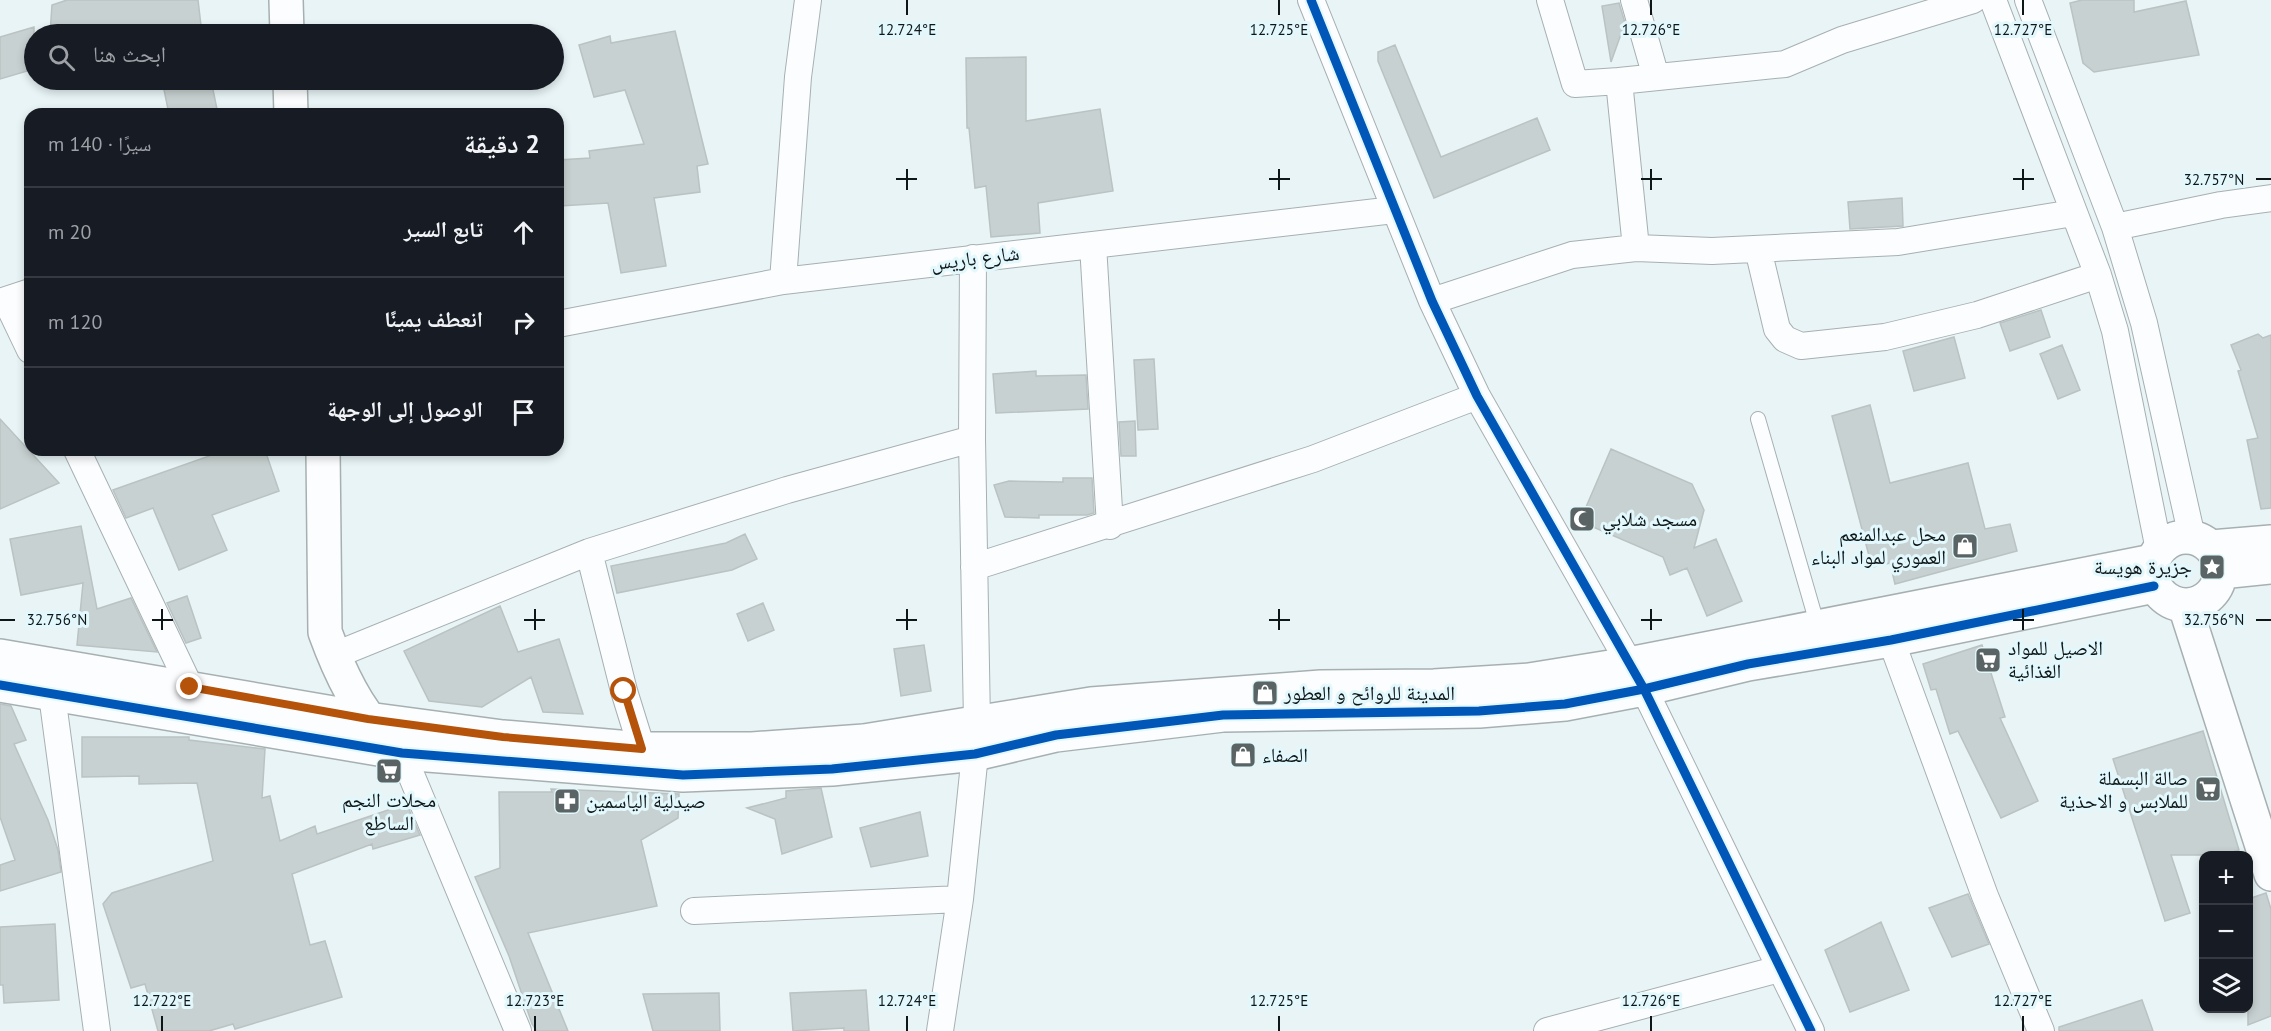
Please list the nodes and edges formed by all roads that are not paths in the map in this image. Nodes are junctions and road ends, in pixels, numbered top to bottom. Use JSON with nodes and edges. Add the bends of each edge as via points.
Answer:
{"nodes":[{"id":1,"x":286,"y":0,"type":"edge"},
{"id":2,"x":808,"y":0,"type":"edge"},
{"id":3,"x":1311,"y":0,"type":"edge"},
{"id":4,"x":1550,"y":0,"type":"edge"},
{"id":5,"x":1634,"y":0,"type":"edge"},
{"id":6,"x":1973,"y":0,"type":"edge"},
{"id":7,"x":1993,"y":0,"type":"edge"},
{"id":8,"x":2028,"y":0,"type":"edge"},
{"id":9,"x":287,"y":24,"type":"edge"},
{"id":10,"x":1656,"y":77,"type":"junction"},
{"id":11,"x":1619,"y":81,"type":"junction"},
{"id":12,"x":290,"y":90,"type":"edge"},
{"id":13,"x":291,"y":108,"type":"edge"},
{"id":14,"x":2271,"y":198,"type":"edge"},
{"id":15,"x":1394,"y":210,"type":"junction"},
{"id":16,"x":2073,"y":213,"type":"junction"},
{"id":17,"x":2115,"y":227,"type":"junction"},
{"id":18,"x":1093,"y":245,"type":"junction"},
{"id":19,"x":1636,"y":248,"type":"junction"},
{"id":20,"x":1758,"y":249,"type":"junction"},
{"id":21,"x":973,"y":258,"type":"junction"},
{"id":22,"x":2098,"y":275,"type":"junction"},
{"id":23,"x":783,"y":281,"type":"junction"},
{"id":24,"x":24,"y":294,"type":"edge"},
{"id":25,"x":3,"y":301,"type":"edge"},
{"id":26,"x":1432,"y":301,"type":"junction"},
{"id":27,"x":564,"y":323,"type":"edge"},
{"id":28,"x":24,"y":339,"type":"edge"},
{"id":29,"x":1477,"y":396,"type":"junction"},
{"id":30,"x":1758,"y":419,"type":"dead end"},
{"id":31,"x":972,"y":439,"type":"junction"},
{"id":32,"x":80,"y":456,"type":"edge"},
{"id":33,"x":323,"y":456,"type":"edge"},
{"id":34,"x":1110,"y":526,"type":"junction"},
{"id":35,"x":2271,"y":542,"type":"edge"},
{"id":36,"x":589,"y":552,"type":"junction"},
{"id":37,"x":2208,"y":552,"type":"junction"},
{"id":38,"x":2155,"y":566,"type":"junction"},
{"id":39,"x":974,"y":567,"type":"junction"},
{"id":40,"x":2271,"y":567,"type":"edge"},
{"id":41,"x":2194,"y":604,"type":"junction"},
{"id":42,"x":1818,"y":627,"type":"junction"},
{"id":43,"x":1891,"y":640,"type":"junction"},
{"id":44,"x":0,"y":656,"type":"edge"},
{"id":45,"x":333,"y":656,"type":"junction"},
{"id":46,"x":1637,"y":677,"type":"junction"},
{"id":47,"x":0,"y":685,"type":"edge"},
{"id":48,"x":190,"y":687,"type":"junction"},
{"id":49,"x":52,"y":695,"type":"junction"},
{"id":50,"x":368,"y":719,"type":"junction"},
{"id":51,"x":976,"y":739,"type":"junction"},
{"id":52,"x":642,"y":749,"type":"junction"},
{"id":53,"x":402,"y":753,"type":"junction"},
{"id":54,"x":2271,"y":799,"type":"edge"},
{"id":55,"x":2271,"y":874,"type":"edge"},
{"id":56,"x":960,"y":899,"type":"junction"},
{"id":57,"x":694,"y":911,"type":"dead end"},
{"id":58,"x":1779,"y":969,"type":"junction"},
{"id":59,"x":1560,"y":1030,"type":"edge"},
{"id":60,"x":97,"y":1031,"type":"edge"},
{"id":61,"x":518,"y":1031,"type":"edge"},
{"id":62,"x":940,"y":1031,"type":"edge"},
{"id":63,"x":1811,"y":1031,"type":"edge"},
{"id":64,"x":2041,"y":1031,"type":"edge"}],
"edges":[{"from":1,"to":9,"type":"street"},
{"from":2,"to":23,"type":"street","via":[[798,77]]},
{"from":3,"to":15,"type":"street"},
{"from":4,"to":11,"type":"street","via":[[1575,84]]},
{"from":5,"to":10,"type":"street"},
{"from":6,"to":10,"type":"street","via":[[1842,40],[1785,64]]},
{"from":7,"to":16,"type":"street"},
{"from":8,"to":17,"type":"street"},
{"from":10,"to":11,"type":"street"},
{"from":11,"to":19,"type":"street"},
{"from":12,"to":13,"type":"street"},
{"from":14,"to":17,"type":"street"},
{"from":15,"to":18,"type":"street","name":"شارع باريس"},
{"from":15,"to":26,"type":"street"},
{"from":16,"to":20,"type":"street","via":[[1898,242]]},
{"from":16,"to":22,"type":"street"},
{"from":17,"to":37,"type":"street"},
{"from":18,"to":21,"type":"street","name":"شارع باريس"},
{"from":18,"to":34,"type":"street"},
{"from":19,"to":20,"type":"street"},
{"from":19,"to":26,"type":"street","via":[[1572,255]]},
{"from":20,"to":22,"type":"street","via":[[1777,329],[1785,339],[1801,346],[1885,337],[1977,315]]},
{"from":21,"to":23,"type":"street","name":"شارع باريس"},
{"from":21,"to":31,"type":"street"},
{"from":22,"to":38,"type":"street","via":[[2115,330]]},
{"from":23,"to":27,"type":"street","name":"شارع باريس"},
{"from":24,"to":25,"type":"street"},
{"from":25,"to":28,"type":"street"},
{"from":26,"to":29,"type":"street"},
{"from":29,"to":34,"type":"street","via":[[1312,459]]},
{"from":29,"to":46,"type":"street"},
{"from":30,"to":42,"type":"lane"},
{"from":31,"to":36,"type":"street","via":[[787,489]]},
{"from":31,"to":39,"type":"street"},
{"from":32,"to":48,"type":"street"},
{"from":33,"to":45,"type":"street","via":[[325,632]]},
{"from":34,"to":39,"type":"street"},
{"from":35,"to":37,"type":"street"},
{"from":36,"to":45,"type":"street"},
{"from":36,"to":52,"type":"street"},
{"from":37,"to":38,"type":"street","via":[[2179,537],[2168,542]]},
{"from":37,"to":40,"type":"street"},
{"from":37,"to":41,"type":"street","via":[[2218,584]]},
{"from":38,"to":41,"type":"street","via":[[2164,598]]},
{"from":38,"to":42,"type":"street"},
{"from":38,"to":43,"type":"street"},
{"from":39,"to":51,"type":"street"},
{"from":41,"to":54,"type":"street"},
{"from":41,"to":55,"type":"street"},
{"from":42,"to":46,"type":"street"},
{"from":43,"to":46,"type":"street","via":[[1748,664]]},
{"from":43,"to":64,"type":"street","via":[[1985,897]]},
{"from":44,"to":48,"type":"street"},
{"from":45,"to":50,"type":"street"},
{"from":46,"to":51,"type":"street","via":[[1565,704],[1479,711],[1223,715],[1056,735]]},
{"from":46,"to":58,"type":"street"},
{"from":47,"to":49,"type":"street"},
{"from":48,"to":50,"type":"street"},
{"from":49,"to":53,"type":"street"},
{"from":49,"to":60,"type":"street"},
{"from":50,"to":52,"type":"street","via":[[503,737]]},
{"from":50,"to":53,"type":"street"},
{"from":51,"to":52,"type":"street","via":[[853,741],[752,749]]},
{"from":51,"to":53,"type":"street","via":[[832,769],[683,775]]},
{"from":51,"to":56,"type":"street"},
{"from":53,"to":61,"type":"street"},
{"from":56,"to":57,"type":"street"},
{"from":56,"to":62,"type":"street"},
{"from":58,"to":59,"type":"street"},
{"from":58,"to":63,"type":"street"}]}
